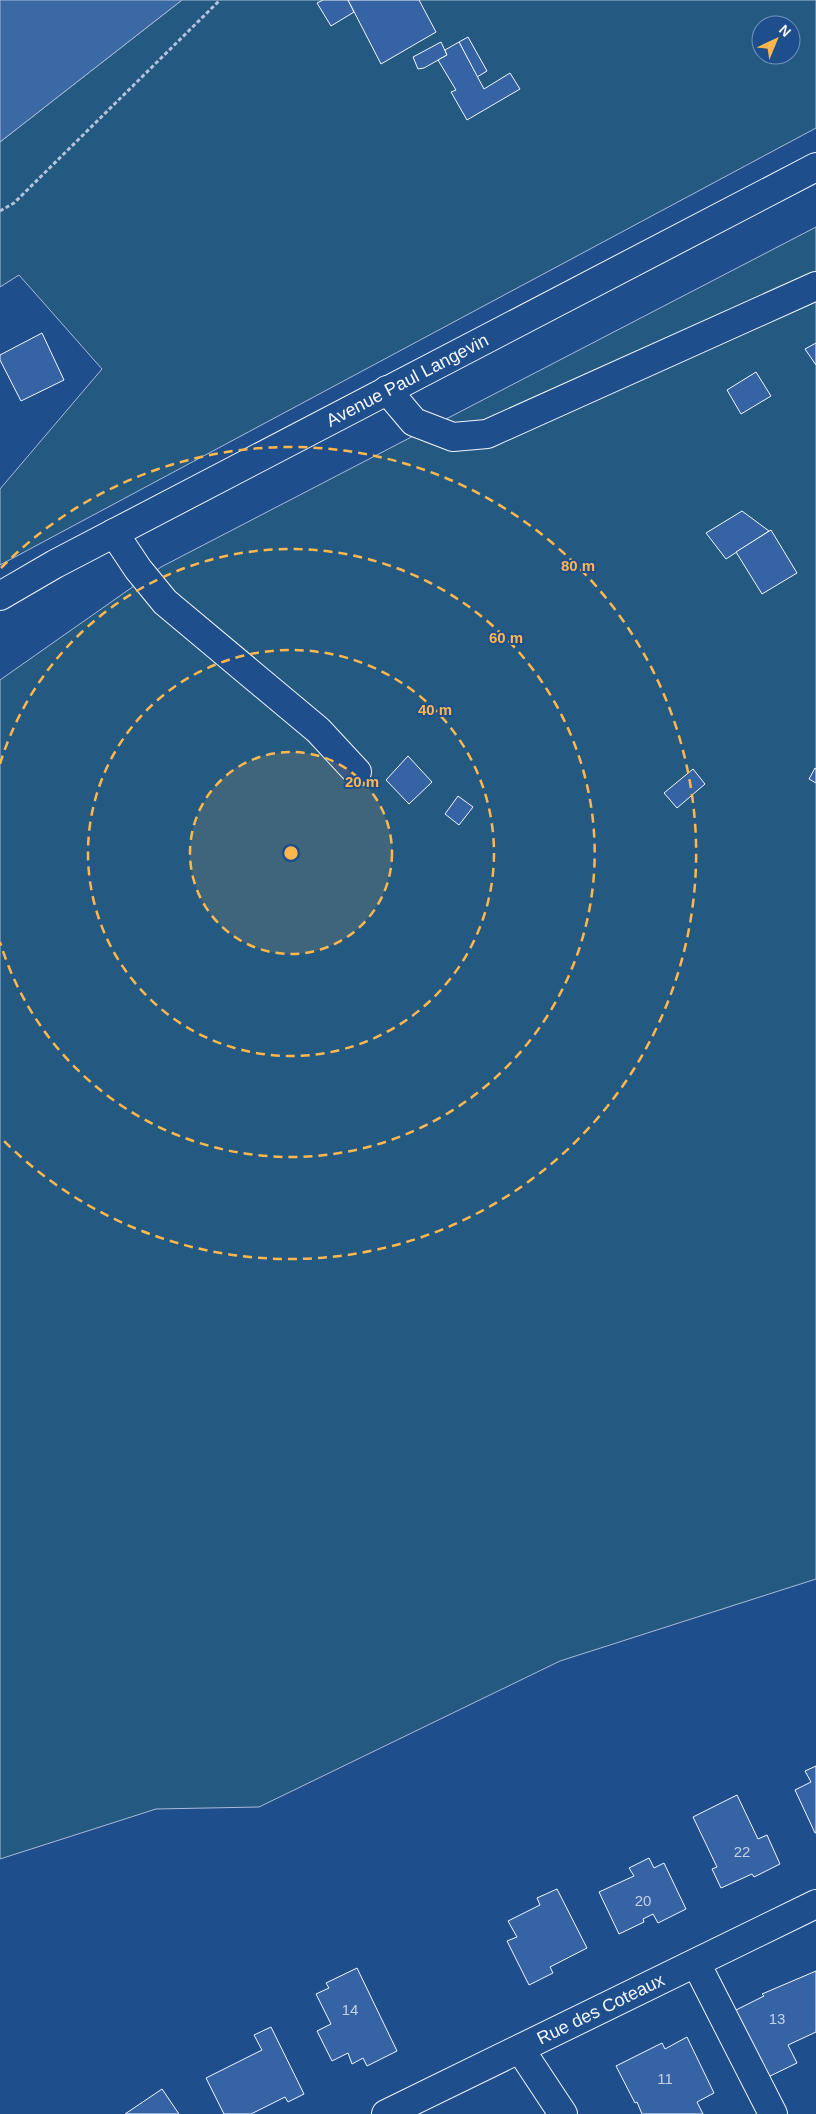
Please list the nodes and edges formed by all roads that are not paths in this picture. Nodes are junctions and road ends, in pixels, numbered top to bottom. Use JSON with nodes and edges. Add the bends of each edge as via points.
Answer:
{"nodes":[{"id":1,"x":816,"y":167,"type":"edge"},
{"id":2,"x":816,"y":286,"type":"edge"},
{"id":3,"x":387,"y":390,"type":"junction"},
{"id":4,"x":114,"y":533,"type":"junction"},
{"id":5,"x":0,"y":596,"type":"edge"},
{"id":6,"x":357,"y":772,"type":"dead end"},
{"id":7,"x":816,"y":1904,"type":"edge"},
{"id":8,"x":696,"y":1962,"type":"junction"},
{"id":9,"x":520,"y":2049,"type":"junction"},
{"id":10,"x":386,"y":2114,"type":"edge"},
{"id":11,"x":563,"y":2114,"type":"edge"},
{"id":12,"x":773,"y":2114,"type":"edge"}],
"edges":[{"from":1,"to":3,"type":"main road","name":"Avenue Paul Langevin"},
{"from":2,"to":3,"type":"main road","via":[[487,434],[453,436],[414,422]]},
{"from":3,"to":4,"type":"main road","name":"Avenue Paul Langevin"},
{"from":4,"to":5,"type":"main road","name":"Avenue Paul Langevin"},
{"from":4,"to":6,"type":"main road","via":[[165,602],[318,730]]},
{"from":7,"to":8,"type":"main road","name":"Rue des Coteaux"},
{"from":8,"to":9,"type":"main road","name":"Rue des Coteaux"},
{"from":8,"to":12,"type":"main road"},
{"from":9,"to":10,"type":"main road","name":"Rue des Coteaux"},
{"from":9,"to":11,"type":"main road"}]}
